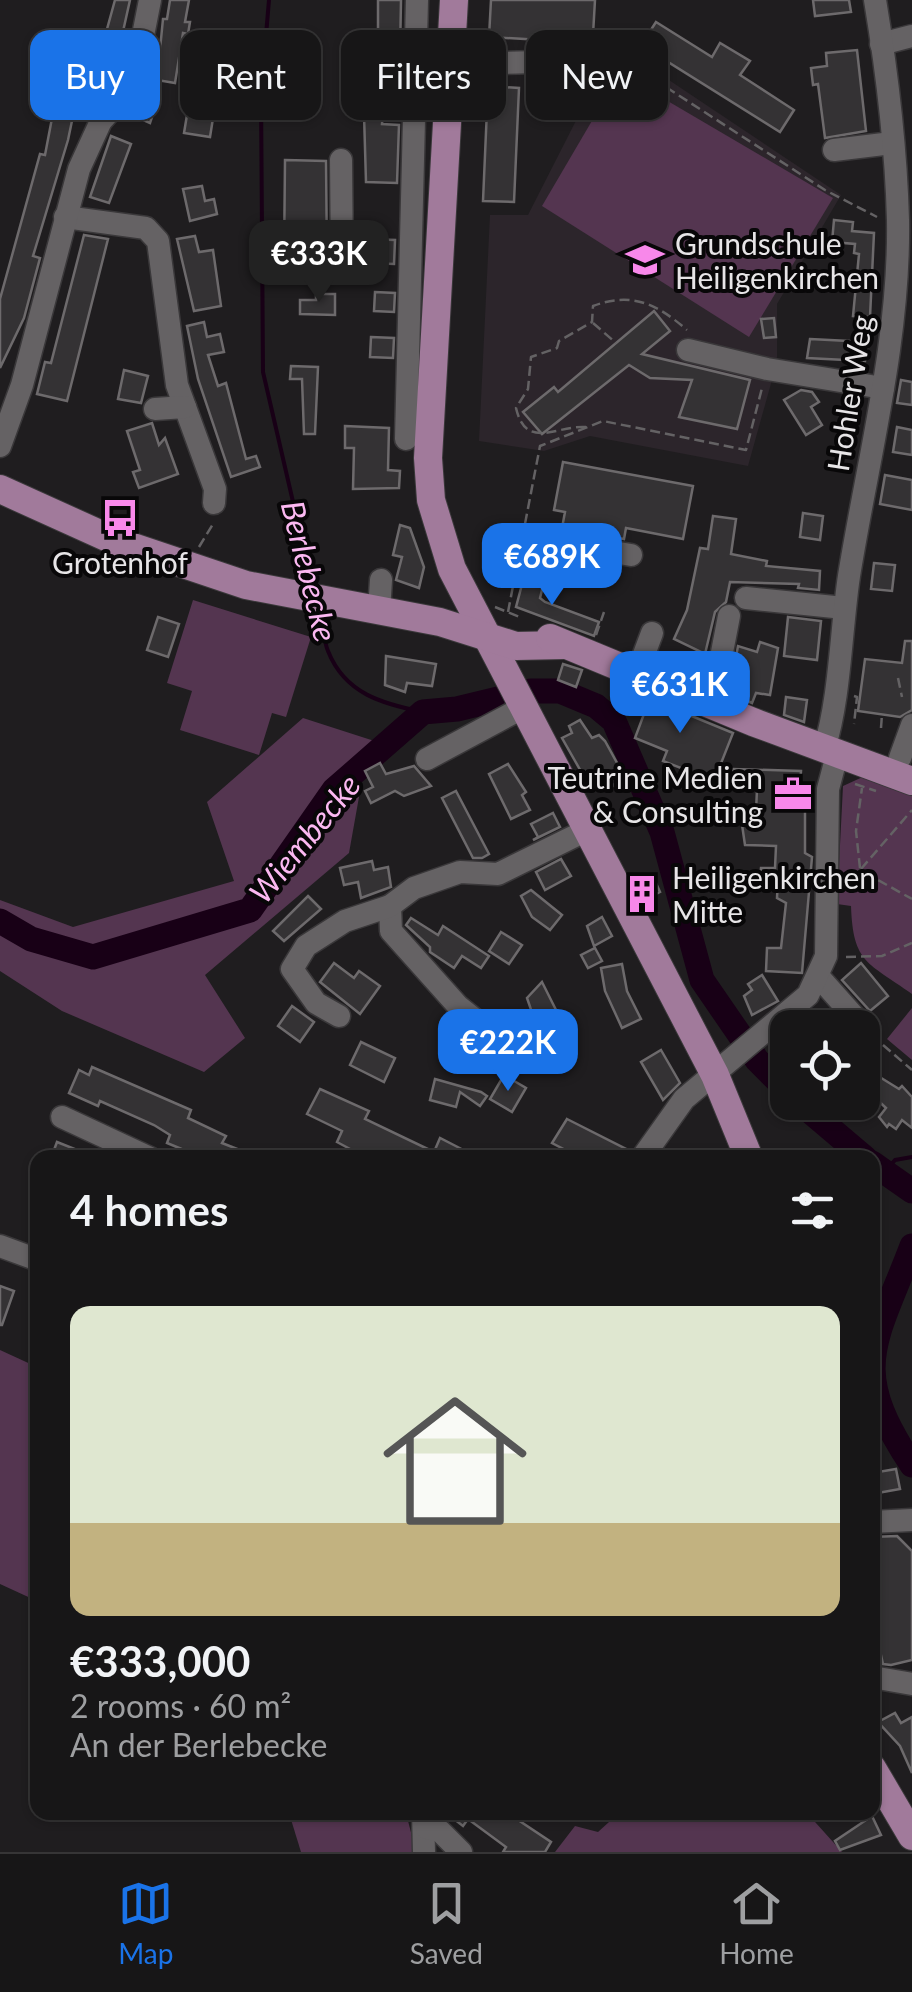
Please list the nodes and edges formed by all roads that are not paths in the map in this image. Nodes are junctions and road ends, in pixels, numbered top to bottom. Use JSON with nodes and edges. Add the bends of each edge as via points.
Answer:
{"nodes":[{"id":1,"x":150,"y":0,"type":"edge"},
{"id":2,"x":417,"y":0,"type":"edge"},
{"id":3,"x":454,"y":0,"type":"edge"},
{"id":4,"x":875,"y":0,"type":"edge"},
{"id":5,"x":452,"y":30,"type":"edge"},
{"id":6,"x":912,"y":36,"type":"edge"},
{"id":7,"x":881,"y":44,"type":"junction"},
{"id":8,"x":444,"y":120,"type":"edge"},
{"id":9,"x":892,"y":143,"type":"junction"},
{"id":10,"x":834,"y":150,"type":"dead end"},
{"id":11,"x":342,"y":160,"type":"dead end"},
{"id":12,"x":65,"y":217,"type":"junction"},
{"id":13,"x":342,"y":262,"type":"dead end"},
{"id":14,"x":425,"y":316,"type":"junction"},
{"id":15,"x":688,"y":350,"type":"road end"},
{"id":16,"x":11,"y":382,"type":"edge"},
{"id":17,"x":883,"y":388,"type":"junction"},
{"id":18,"x":185,"y":406,"type":"junction"},
{"id":19,"x":155,"y":409,"type":"dead end"},
{"id":20,"x":406,"y":439,"type":"dead end"},
{"id":21,"x":0,"y":446,"type":"edge"},
{"id":22,"x":0,"y":488,"type":"edge"},
{"id":23,"x":214,"y":503,"type":"road end"},
{"id":24,"x":596,"y":548,"type":"dead end"},
{"id":25,"x":631,"y":554,"type":"dead end"},
{"id":26,"x":452,"y":569,"type":"junction"},
{"id":27,"x":382,"y":580,"type":"dead end"},
{"id":28,"x":746,"y":598,"type":"dead end"},
{"id":29,"x":844,"y":608,"type":"junction"},
{"id":30,"x":375,"y":614,"type":"junction"},
{"id":31,"x":729,"y":616,"type":"dead end"},
{"id":32,"x":652,"y":633,"type":"dead end"},
{"id":33,"x":486,"y":634,"type":"junction"},
{"id":34,"x":637,"y":673,"type":"junction"},
{"id":35,"x":712,"y":704,"type":"junction"},
{"id":36,"x":524,"y":707,"type":"junction"},
{"id":37,"x":906,"y":707,"type":"edge"},
{"id":38,"x":831,"y":752,"type":"junction"},
{"id":39,"x":428,"y":759,"type":"dead end"},
{"id":40,"x":906,"y":769,"type":"edge"},
{"id":41,"x":589,"y":829,"type":"junction"},
{"id":42,"x":390,"y":906,"type":"junction"},
{"id":43,"x":822,"y":966,"type":"junction"},
{"id":44,"x":853,"y":1010,"type":"edge"},
{"id":45,"x":339,"y":1016,"type":"dead end"},
{"id":46,"x":493,"y":1034,"type":"dead end"},
{"id":47,"x":714,"y":1075,"type":"junction"},
{"id":48,"x":62,"y":1118,"type":"dead end"},
{"id":49,"x":132,"y":1150,"type":"edge"},
{"id":50,"x":648,"y":1150,"type":"edge"},
{"id":51,"x":746,"y":1150,"type":"edge"},
{"id":52,"x":0,"y":1246,"type":"edge"},
{"id":53,"x":30,"y":1257,"type":"edge"},
{"id":54,"x":880,"y":1522,"type":"edge"},
{"id":55,"x":911,"y":1522,"type":"edge"},
{"id":56,"x":880,"y":1678,"type":"edge"},
{"id":57,"x":912,"y":1684,"type":"edge"},
{"id":58,"x":880,"y":1781,"type":"edge"},
{"id":59,"x":425,"y":1820,"type":"edge"},
{"id":60,"x":909,"y":1826,"type":"edge"},
{"id":61,"x":424,"y":1852,"type":"edge"},
{"id":62,"x":461,"y":1852,"type":"edge"}],
"edges":[{"from":1,"to":12,"type":"street","via":[[132,86],[90,140]]},
{"from":2,"to":14,"type":"street"},
{"from":3,"to":5,"type":"main road"},
{"from":4,"to":7,"type":"street","name":"Hohler Weg"},
{"from":6,"to":7,"type":"street"},
{"from":7,"to":9,"type":"street","name":"Hohler Weg"},
{"from":8,"to":14,"type":"main road"},
{"from":9,"to":10,"type":"street"},
{"from":9,"to":17,"type":"street","name":"Hohler Weg","via":[[898,222]]},
{"from":11,"to":13,"type":"street"},
{"from":12,"to":16,"type":"street"},
{"from":12,"to":18,"type":"street","via":[[154,233]]},
{"from":14,"to":20,"type":"street"},
{"from":14,"to":26,"type":"main road","via":[[428,465]]},
{"from":15,"to":17,"type":"street"},
{"from":16,"to":21,"type":"street"},
{"from":17,"to":29,"type":"street","name":"Hohler Weg"},
{"from":18,"to":19,"type":"street"},
{"from":18,"to":23,"type":"street"},
{"from":22,"to":30,"type":"main road","via":[[192,568]]},
{"from":24,"to":25,"type":"street"},
{"from":26,"to":30,"type":"main road","via":[[437,598]]},
{"from":26,"to":33,"type":"main road"},
{"from":27,"to":30,"type":"street"},
{"from":28,"to":29,"type":"street"},
{"from":29,"to":38,"type":"street","name":"Hohler Weg"},
{"from":30,"to":33,"type":"main road"},
{"from":31,"to":35,"type":"street"},
{"from":32,"to":34,"type":"street"},
{"from":33,"to":34,"type":"main road","via":[[522,630]]},
{"from":33,"to":36,"type":"main road"},
{"from":34,"to":35,"type":"main road"},
{"from":35,"to":38,"type":"main road"},
{"from":36,"to":39,"type":"street"},
{"from":36,"to":41,"type":"main road"},
{"from":37,"to":40,"type":"street"},
{"from":38,"to":40,"type":"main road"},
{"from":38,"to":43,"type":"street","name":"Hohler Weg"},
{"from":41,"to":42,"type":"street","via":[[498,874],[460,872]]},
{"from":41,"to":47,"type":"main road"},
{"from":42,"to":45,"type":"street","via":[[324,931],[294,962],[296,980]]},
{"from":42,"to":46,"type":"street","via":[[391,931],[458,1006]]},
{"from":43,"to":44,"type":"street"},
{"from":43,"to":47,"type":"street","via":[[808,995]]},
{"from":47,"to":50,"type":"street","via":[[684,1099]]},
{"from":47,"to":51,"type":"main road"},
{"from":48,"to":49,"type":"street"},
{"from":52,"to":53,"type":"street"},
{"from":54,"to":55,"type":"street"},
{"from":56,"to":57,"type":"street"},
{"from":58,"to":60,"type":"main road"},
{"from":59,"to":61,"type":"street"},
{"from":59,"to":62,"type":"street"}]}
